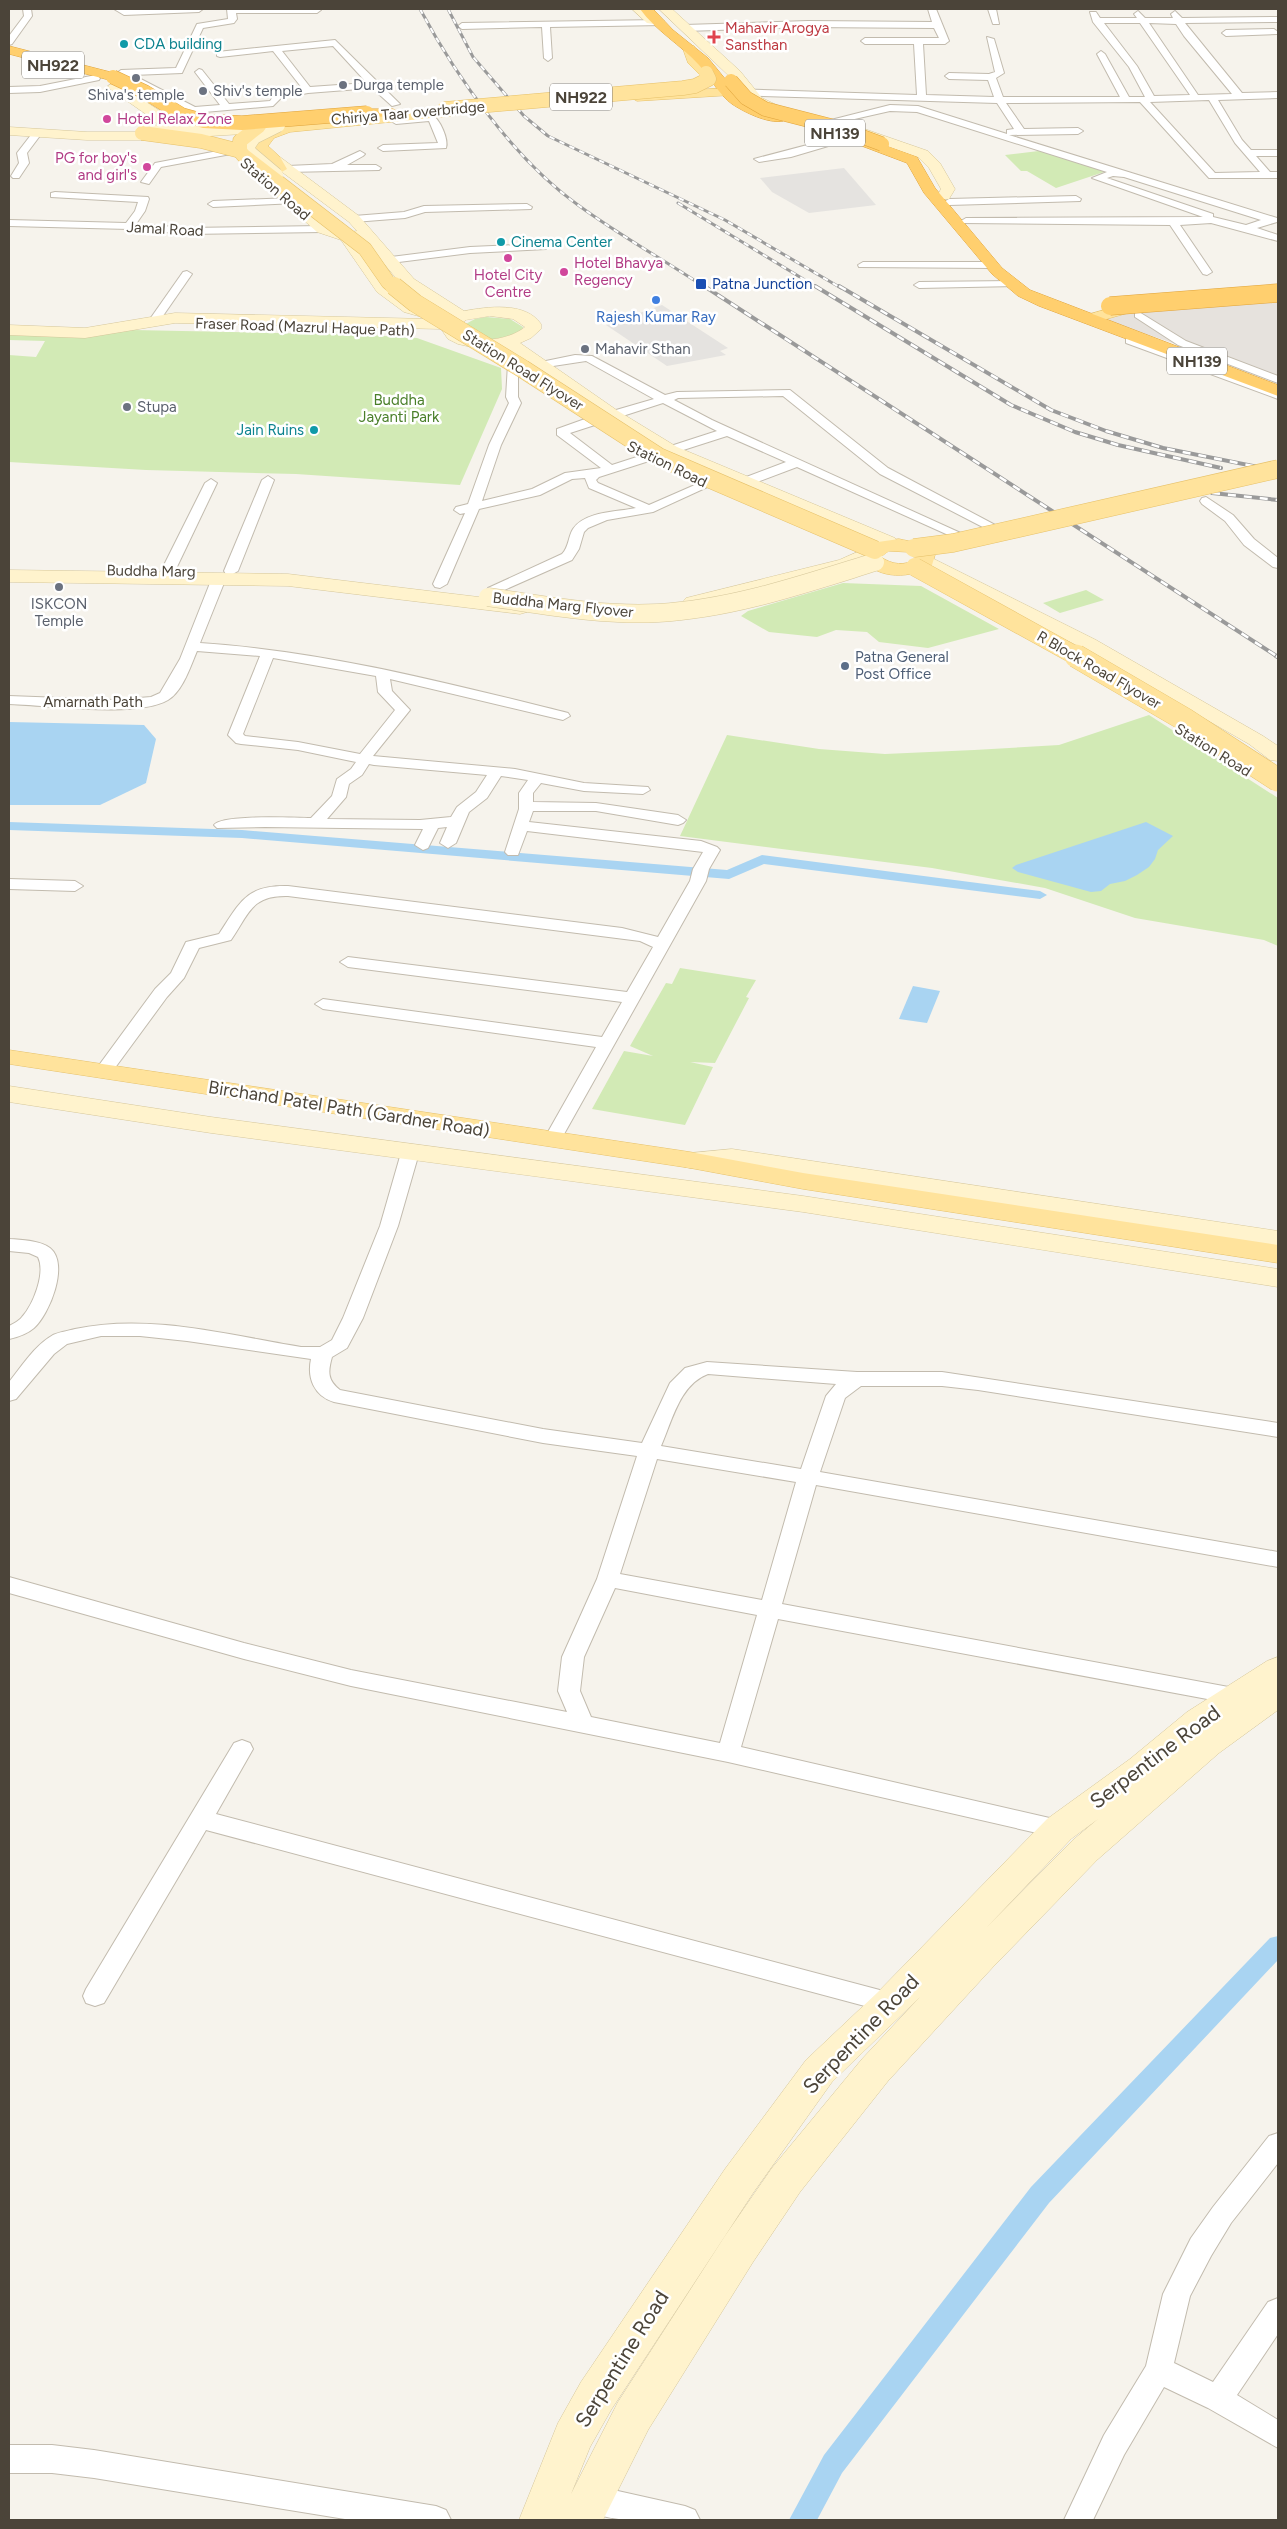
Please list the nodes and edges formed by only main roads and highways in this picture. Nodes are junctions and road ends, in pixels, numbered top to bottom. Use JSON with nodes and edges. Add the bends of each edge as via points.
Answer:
{"nodes":[{"id":1,"x":638,"y":9,"type":"edge"},
{"id":2,"x":646,"y":9,"type":"edge"},
{"id":3,"x":659,"y":16,"type":"edge"},
{"id":4,"x":9,"y":52,"type":"edge"},
{"id":5,"x":691,"y":54,"type":"junction"},
{"id":6,"x":100,"y":75,"type":"junction"},
{"id":7,"x":729,"y":86,"type":"junction"},
{"id":8,"x":637,"y":97,"type":"junction"},
{"id":9,"x":394,"y":109,"type":"junction"},
{"id":10,"x":9,"y":126,"type":"edge"},
{"id":11,"x":260,"y":126,"type":"junction"},
{"id":12,"x":194,"y":128,"type":"junction"},
{"id":13,"x":280,"y":128,"type":"junction"},
{"id":14,"x":9,"y":132,"type":"edge"},
{"id":15,"x":142,"y":133,"type":"junction"},
{"id":16,"x":174,"y":133,"type":"junction"},
{"id":17,"x":208,"y":134,"type":"junction"},
{"id":18,"x":261,"y":149,"type":"junction"},
{"id":19,"x":234,"y":151,"type":"junction"},
{"id":20,"x":281,"y":166,"type":"junction"},
{"id":21,"x":945,"y":197,"type":"junction"},
{"id":22,"x":329,"y":226,"type":"junction"},
{"id":23,"x":368,"y":234,"type":"junction"},
{"id":24,"x":345,"y":237,"type":"junction"},
{"id":25,"x":1278,"y":291,"type":"edge"},
{"id":26,"x":1034,"y":293,"type":"junction"},
{"id":27,"x":1226,"y":298,"type":"junction"},
{"id":28,"x":1278,"y":299,"type":"edge"},
{"id":29,"x":384,"y":305,"type":"junction"},
{"id":30,"x":157,"y":320,"type":"junction"},
{"id":31,"x":1108,"y":321,"type":"junction"},
{"id":32,"x":453,"y":323,"type":"junction"},
{"id":33,"x":342,"y":324,"type":"junction"},
{"id":34,"x":9,"y":330,"type":"edge"},
{"id":35,"x":500,"y":342,"type":"junction"},
{"id":36,"x":1278,"y":385,"type":"edge"},
{"id":37,"x":1278,"y":391,"type":"edge"},
{"id":38,"x":1278,"y":469,"type":"edge"},
{"id":39,"x":1278,"y":476,"type":"edge"},
{"id":40,"x":875,"y":554,"type":"junction"},
{"id":41,"x":923,"y":561,"type":"junction"},
{"id":42,"x":9,"y":569,"type":"edge"},
{"id":43,"x":225,"y":575,"type":"junction"},
{"id":44,"x":9,"y":576,"type":"edge"},
{"id":45,"x":301,"y":576,"type":"junction"},
{"id":46,"x":1278,"y":755,"type":"edge"},
{"id":47,"x":1278,"y":767,"type":"edge"},
{"id":48,"x":1278,"y":780,"type":"edge"},
{"id":49,"x":1278,"y":790,"type":"edge"},
{"id":50,"x":9,"y":1057,"type":"edge"},
{"id":51,"x":9,"y":1073,"type":"edge"},
{"id":52,"x":9,"y":1094,"type":"edge"},
{"id":53,"x":414,"y":1144,"type":"junction"},
{"id":54,"x":690,"y":1160,"type":"junction"},
{"id":55,"x":801,"y":1187,"type":"junction"},
{"id":56,"x":1278,"y":1239,"type":"edge"},
{"id":57,"x":1278,"y":1254,"type":"edge"},
{"id":58,"x":1278,"y":1267,"type":"edge"},
{"id":59,"x":1278,"y":1278,"type":"edge"},
{"id":60,"x":1278,"y":1669,"type":"edge"},
{"id":61,"x":1278,"y":1693,"type":"edge"},
{"id":62,"x":739,"y":2181,"type":"junction"},
{"id":63,"x":771,"y":2201,"type":"junction"},
{"id":64,"x":664,"y":2292,"type":"junction"},
{"id":65,"x":700,"y":2310,"type":"junction"},
{"id":66,"x":586,"y":2510,"type":"edge"},
{"id":67,"x":540,"y":2520,"type":"edge"}],
"edges":[{"from":1,"to":3,"type":"main road","via":[[650,20]]},
{"from":2,"to":3,"type":"highway","name":"Chiriya Taar overbridge","number":"NH139"},
{"from":3,"to":5,"type":"highway","name":"Chiriya Taar overbridge","number":"NH139"},
{"from":3,"to":7,"type":"highway","name":"Chiriya Taar overbridge","number":"NH139","via":[[712,60]]},
{"from":3,"to":21,"type":"main road","via":[[685,28],[735,74],[757,101],[923,154],[935,166],[948,189]]},
{"from":4,"to":6,"type":"highway","number":"NH922"},
{"from":5,"to":7,"type":"highway","number":"NH139"},
{"from":5,"to":9,"type":"main road","name":"Chiriya Taar overbridge","number":"NH922","bridge":true,"via":[[709,79],[695,86]]},
{"from":6,"to":9,"type":"highway","number":"NH922","bridge":true,"via":[[146,92],[182,114],[204,121],[242,123]]},
{"from":6,"to":12,"type":"main road","name":"Station Road"},
{"from":6,"to":16,"type":"main road","name":"Station Road","via":[[155,114]]},
{"from":7,"to":8,"type":"main road","name":"Chiriya Taar overbridge","number":"NH922"},
{"from":7,"to":8,"type":"main road","via":[[686,96]]},
{"from":7,"to":21,"type":"highway","name":"Chiriya Taar overbridge","number":"NH139","bridge":true,"via":[[765,109],[839,128],[912,155],[924,166]]},
{"from":7,"to":26,"type":"highway","number":"NH139","via":[[735,100],[756,111],[849,137],[912,160],[929,190],[992,265],[1013,284]]},
{"from":8,"to":13,"type":"main road","name":"Chiriya Taar overbridge","number":"NH922"},
{"from":9,"to":13,"type":"main road","name":"Chiriya Taar overbridge","bridge":true},
{"from":10,"to":15,"type":"main road","name":"Chiriya Taar overbridge"},
{"from":10,"to":16,"type":"main road"},
{"from":11,"to":13,"type":"main road","name":"Chiriya Taar overbridge","bridge":true},
{"from":11,"to":15,"type":"main road","name":"Chiriya Taar overbridge","bridge":true},
{"from":11,"to":19,"type":"main road","bridge":true,"via":[[240,141]]},
{"from":12,"to":16,"type":"main road"},
{"from":12,"to":17,"type":"main road","name":"Station Road"},
{"from":13,"to":17,"type":"main road","number":"NH922"},
{"from":13,"to":18,"type":"main road","via":[[261,142]]},
{"from":13,"to":22,"type":"main road","bridge":true,"via":[[263,131],[249,142],[250,154]]},
{"from":14,"to":16,"type":"main road","number":"NH922","via":[[87,136]]},
{"from":15,"to":19,"type":"main road","bridge":true,"via":[[201,141]]},
{"from":16,"to":17,"type":"main road","number":"NH922"},
{"from":16,"to":19,"type":"main road","name":"Station Road"},
{"from":17,"to":18,"type":"main road","name":"Station Road"},
{"from":18,"to":20,"type":"main road","name":"Station Road Flyover"},
{"from":19,"to":22,"type":"main road","name":"Station Road","via":[[292,201]]},
{"from":19,"to":40,"type":"main road","name":"Station Road Flyover","bridge":true,"via":[[365,249],[388,282],[415,303],[628,438],[659,457]]},
{"from":20,"to":23,"type":"main road","via":[[354,219]]},
{"from":20,"to":40,"type":"main road","name":"Station Road Flyover","via":[[362,236],[395,277],[414,294],[524,360],[646,442]]},
{"from":21,"to":26,"type":"highway","number":"NH139"},
{"from":22,"to":24,"type":"main road"},
{"from":23,"to":24,"type":"main road"},
{"from":23,"to":32,"type":"main road","via":[[408,282]]},
{"from":24,"to":29,"type":"main road","via":[[360,254],[377,284]]},
{"from":25,"to":27,"type":"main road"},
{"from":25,"to":31,"type":"highway","bridge":true,"via":[[1114,304]]},
{"from":26,"to":31,"type":"highway","number":"NH139"},
{"from":26,"to":31,"type":"highway","via":[[1084,304]]},
{"from":27,"to":28,"type":"main road"},
{"from":27,"to":31,"type":"main road"},
{"from":27,"to":31,"type":"main road","via":[[1155,301]]},
{"from":28,"to":31,"type":"highway","bridge":true,"via":[[1119,308]]},
{"from":29,"to":32,"type":"main road","via":[[410,309]]},
{"from":29,"to":33,"type":"main road"},
{"from":30,"to":32,"type":"main road","name":"Fraser Road (Mazrul Haque Path)"},
{"from":30,"to":33,"type":"main road","name":"Fraser Road (Mazrul Haque Path)"},
{"from":30,"to":34,"type":"main road","name":"Fraser Road (Mazrul Haque Path)","via":[[85,333]]},
{"from":31,"to":36,"type":"highway","number":"NH139"},
{"from":31,"to":37,"type":"highway","number":"NH139"},
{"from":32,"to":33,"type":"main road","name":"Fraser Road (Mazrul Haque Path)"},
{"from":32,"to":35,"type":"main road","via":[[467,341]]},
{"from":32,"to":35,"type":"main road","via":[[482,312],[505,312],[528,318],[533,324],[529,334]]},
{"from":35,"to":40,"type":"main road","via":[[671,451],[745,482]]},
{"from":35,"to":40,"type":"main road","name":"Station Road","via":[[512,366],[647,458]]},
{"from":38,"to":41,"type":"main road","bridge":true,"via":[[953,543]]},
{"from":39,"to":41,"type":"main road"},
{"from":40,"to":41,"type":"main road","via":[[901,574]]},
{"from":40,"to":41,"type":"main road","via":[[912,543]]},
{"from":40,"to":45,"type":"main road","via":[[704,601],[657,606],[614,605],[435,583]]},
{"from":40,"to":45,"type":"main road","name":"Buddha Marg Flyover","bridge":true,"via":[[703,608],[658,613],[565,608]]},
{"from":40,"to":45,"type":"main road","via":[[710,613],[661,619],[595,617]]},
{"from":41,"to":46,"type":"main road","via":[[1090,644]]},
{"from":41,"to":47,"type":"main road","name":"R Block Road Flyover","via":[[1195,714]]},
{"from":41,"to":48,"type":"main road","name":"R Block Road Flyover","bridge":true},
{"from":41,"to":49,"type":"main road","name":"Station Road","via":[[1001,619]]},
{"from":42,"to":43,"type":"main road","name":"Buddha Marg"},
{"from":43,"to":44,"type":"main road","name":"Buddha Marg"},
{"from":43,"to":45,"type":"main road","name":"Buddha Marg"},
{"from":50,"to":54,"type":"main road","name":"Birchand Patel Path (Gardner Road)"},
{"from":51,"to":53,"type":"main road","name":"Birchand Patel Path (Gardner Road)"},
{"from":52,"to":53,"type":"main road","via":[[211,1125]]},
{"from":53,"to":55,"type":"main road","name":"Birchand Patel Path (Gardner Road)"},
{"from":53,"to":59,"type":"main road"},
{"from":54,"to":55,"type":"main road","name":"Birchand Patel Path (Gardner Road)"},
{"from":54,"to":56,"type":"main road","via":[[732,1157]]},
{"from":55,"to":57,"type":"main road"},
{"from":55,"to":58,"type":"main road"},
{"from":60,"to":62,"type":"main road","name":"Serpentine Road","via":[[1199,1721],[1059,1829],[890,2003],[819,2071]]},
{"from":61,"to":63,"type":"main road","via":[[1207,1744],[1112,1825],[1058,1877],[875,2070]]},
{"from":62,"to":63,"type":"main road"},
{"from":62,"to":64,"type":"main road","name":"Serpentine Road"},
{"from":63,"to":65,"type":"main road"},
{"from":64,"to":65,"type":"main road"},
{"from":64,"to":67,"type":"main road","name":"Serpentine Road","via":[[573,2437]]},
{"from":65,"to":66,"type":"main road","via":[[633,2416]]}]}
